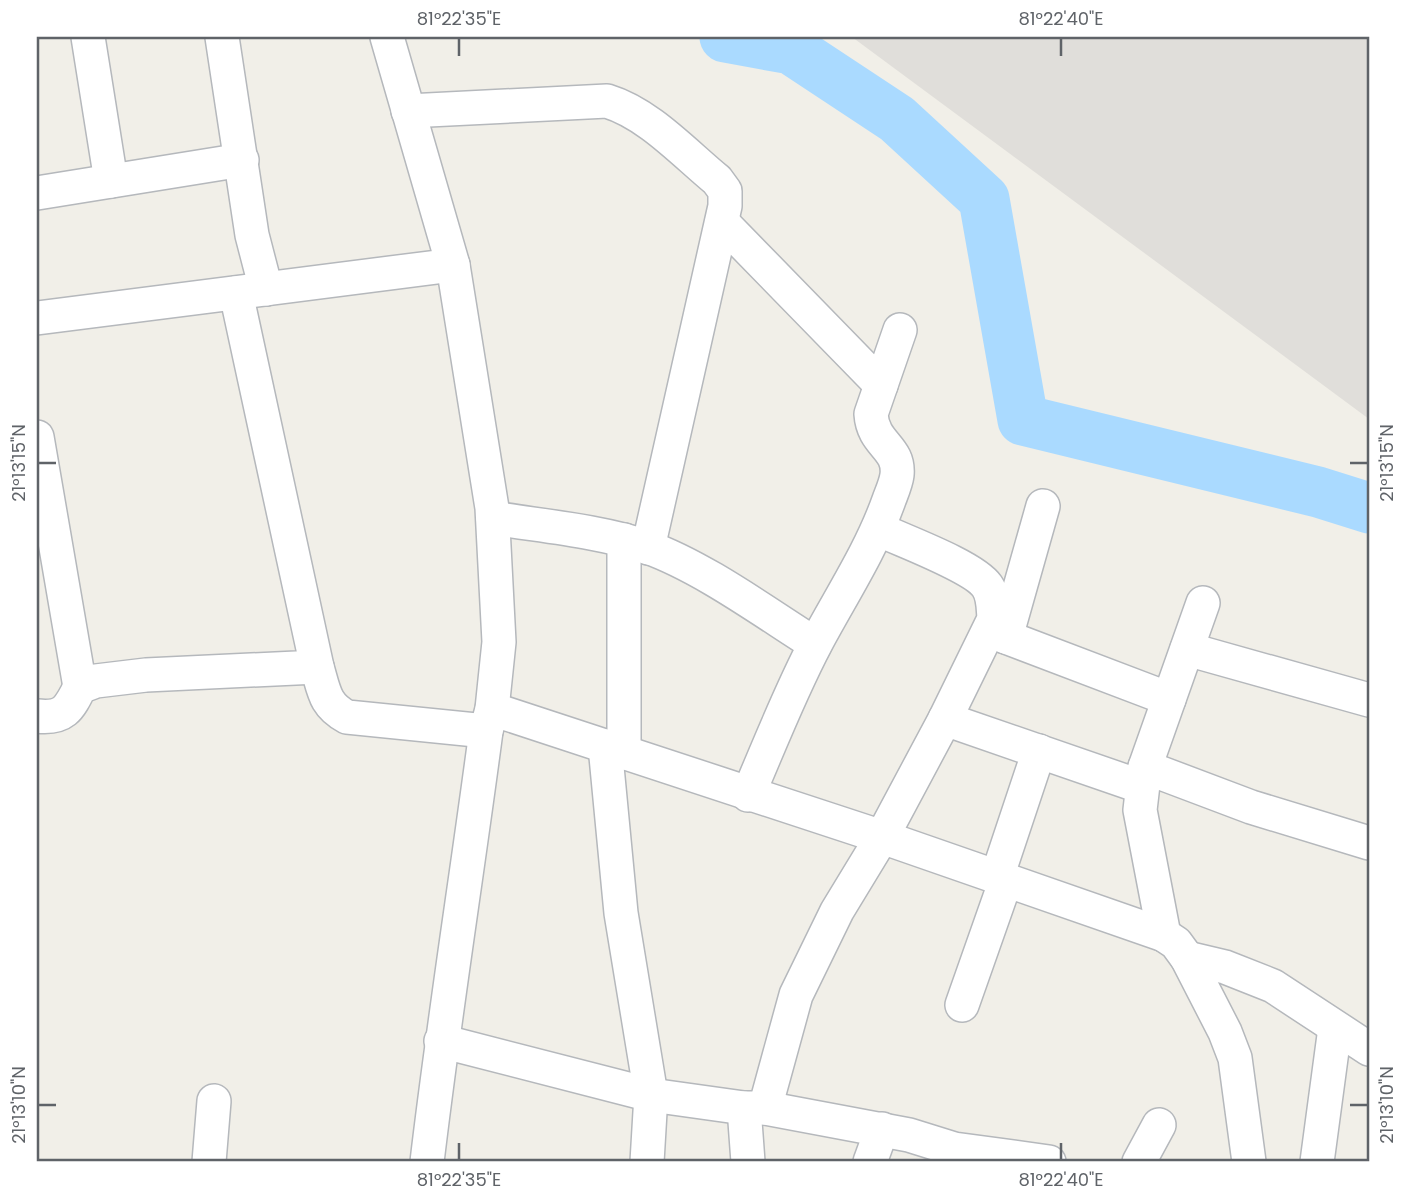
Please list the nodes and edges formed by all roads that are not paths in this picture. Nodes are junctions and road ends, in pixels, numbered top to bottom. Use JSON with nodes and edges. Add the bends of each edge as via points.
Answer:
{"nodes":[{"id":1,"x":88,"y":37,"type":"edge"},
{"id":2,"x":222,"y":37,"type":"edge"},
{"id":3,"x":387,"y":37,"type":"edge"},
{"id":4,"x":408,"y":111,"type":"junction"},
{"id":5,"x":242,"y":160,"type":"junction"},
{"id":6,"x":111,"y":181,"type":"junction"},
{"id":7,"x":37,"y":193,"type":"edge"},
{"id":8,"x":722,"y":222,"type":"junction"},
{"id":9,"x":453,"y":265,"type":"junction"},
{"id":10,"x":251,"y":291,"type":"junction"},
{"id":11,"x":37,"y":318,"type":"edge"},
{"id":12,"x":900,"y":330,"type":"dead end"},
{"id":13,"x":881,"y":384,"type":"junction"},
{"id":14,"x":37,"y":437,"type":"edge"},
{"id":15,"x":1043,"y":506,"type":"dead end"},
{"id":16,"x":493,"y":518,"type":"junction"},
{"id":17,"x":878,"y":529,"type":"junction"},
{"id":18,"x":45,"y":530,"type":"edge"},
{"id":19,"x":636,"y":544,"type":"junction"},
{"id":20,"x":1203,"y":603,"type":"dead end"},
{"id":21,"x":998,"y":634,"type":"junction"},
{"id":22,"x":815,"y":644,"type":"junction"},
{"id":23,"x":1187,"y":649,"type":"junction"},
{"id":24,"x":317,"y":667,"type":"junction"},
{"id":25,"x":80,"y":687,"type":"junction"},
{"id":26,"x":1170,"y":699,"type":"junction"},
{"id":27,"x":1369,"y":700,"type":"edge"},
{"id":28,"x":37,"y":716,"type":"edge"},
{"id":29,"x":946,"y":719,"type":"junction"},
{"id":30,"x":489,"y":720,"type":"junction"},
{"id":31,"x":615,"y":749,"type":"junction"},
{"id":32,"x":1039,"y":751,"type":"junction"},
{"id":33,"x":1143,"y":777,"type":"junction"},
{"id":34,"x":748,"y":795,"type":"junction"},
{"id":35,"x":882,"y":837,"type":"junction"},
{"id":36,"x":1369,"y":843,"type":"edge"},
{"id":37,"x":1001,"y":878,"type":"junction"},
{"id":38,"x":1164,"y":935,"type":"junction"},
{"id":39,"x":1187,"y":958,"type":"junction"},
{"id":40,"x":962,"y":1005,"type":"dead end"},
{"id":41,"x":1335,"y":1028,"type":"junction"},
{"id":42,"x":441,"y":1041,"type":"junction"},
{"id":43,"x":1369,"y":1049,"type":"edge"},
{"id":44,"x":650,"y":1095,"type":"junction"},
{"id":45,"x":214,"y":1101,"type":"dead end"},
{"id":46,"x":755,"y":1108,"type":"junction"},
{"id":47,"x":1160,"y":1125,"type":"dead end"},
{"id":48,"x":882,"y":1129,"type":"junction"},
{"id":49,"x":953,"y":1155,"type":"edge"},
{"id":50,"x":209,"y":1162,"type":"edge"},
{"id":51,"x":427,"y":1162,"type":"edge"},
{"id":52,"x":647,"y":1162,"type":"edge"},
{"id":53,"x":748,"y":1162,"type":"edge"},
{"id":54,"x":870,"y":1162,"type":"edge"},
{"id":55,"x":1049,"y":1162,"type":"edge"},
{"id":56,"x":1139,"y":1162,"type":"edge"},
{"id":57,"x":1249,"y":1162,"type":"edge"},
{"id":58,"x":1317,"y":1162,"type":"edge"}],
"edges":[{"from":1,"to":6,"type":"street"},
{"from":2,"to":5,"type":"street"},
{"from":3,"to":4,"type":"street"},
{"from":4,"to":8,"type":"street","via":[[586,101],[624,106],[717,180],[725,191]]},
{"from":4,"to":9,"type":"street"},
{"from":5,"to":6,"type":"street"},
{"from":5,"to":10,"type":"street","via":[[252,235]]},
{"from":6,"to":7,"type":"street"},
{"from":8,"to":13,"type":"street"},
{"from":8,"to":19,"type":"street"},
{"from":9,"to":10,"type":"street"},
{"from":9,"to":16,"type":"street"},
{"from":10,"to":11,"type":"street"},
{"from":10,"to":24,"type":"street"},
{"from":12,"to":13,"type":"street"},
{"from":13,"to":17,"type":"street","via":[[872,425],[892,452],[897,478]]},
{"from":14,"to":18,"type":"street"},
{"from":15,"to":21,"type":"street"},
{"from":16,"to":19,"type":"street"},
{"from":16,"to":30,"type":"street","via":[[499,642]]},
{"from":17,"to":21,"type":"street","via":[[968,571],[987,586]]},
{"from":17,"to":22,"type":"street"},
{"from":18,"to":25,"type":"street"},
{"from":19,"to":22,"type":"street","via":[[684,563]]},
{"from":19,"to":31,"type":"street"},
{"from":20,"to":23,"type":"street"},
{"from":21,"to":26,"type":"street"},
{"from":21,"to":29,"type":"street"},
{"from":22,"to":34,"type":"street"},
{"from":23,"to":26,"type":"street"},
{"from":23,"to":27,"type":"street"},
{"from":24,"to":25,"type":"street","via":[[146,675]]},
{"from":24,"to":30,"type":"street","via":[[333,710],[347,717]]},
{"from":25,"to":28,"type":"street","via":[[71,707],[61,714]]},
{"from":26,"to":33,"type":"street"},
{"from":29,"to":32,"type":"street"},
{"from":29,"to":35,"type":"street"},
{"from":30,"to":31,"type":"street"},
{"from":30,"to":42,"type":"street"},
{"from":31,"to":34,"type":"street"},
{"from":31,"to":44,"type":"street","via":[[621,914]]},
{"from":32,"to":33,"type":"street"},
{"from":32,"to":37,"type":"street"},
{"from":33,"to":36,"type":"street"},
{"from":33,"to":38,"type":"street","via":[[1140,810]]},
{"from":34,"to":35,"type":"street"},
{"from":35,"to":37,"type":"street"},
{"from":35,"to":46,"type":"street","via":[[837,911],[796,995]]},
{"from":37,"to":38,"type":"street"},
{"from":37,"to":40,"type":"street"},
{"from":38,"to":39,"type":"street"},
{"from":39,"to":41,"type":"street","via":[[1273,986]]},
{"from":39,"to":57,"type":"street","via":[[1235,1058]]},
{"from":41,"to":43,"type":"street"},
{"from":41,"to":58,"type":"street"},
{"from":42,"to":44,"type":"street"},
{"from":42,"to":51,"type":"street"},
{"from":44,"to":46,"type":"street"},
{"from":44,"to":52,"type":"street"},
{"from":45,"to":50,"type":"street"},
{"from":46,"to":48,"type":"street"},
{"from":46,"to":53,"type":"street"},
{"from":47,"to":56,"type":"street"},
{"from":48,"to":49,"type":"street","via":[[909,1135]]},
{"from":48,"to":54,"type":"street"},
{"from":49,"to":55,"type":"street"}]}
